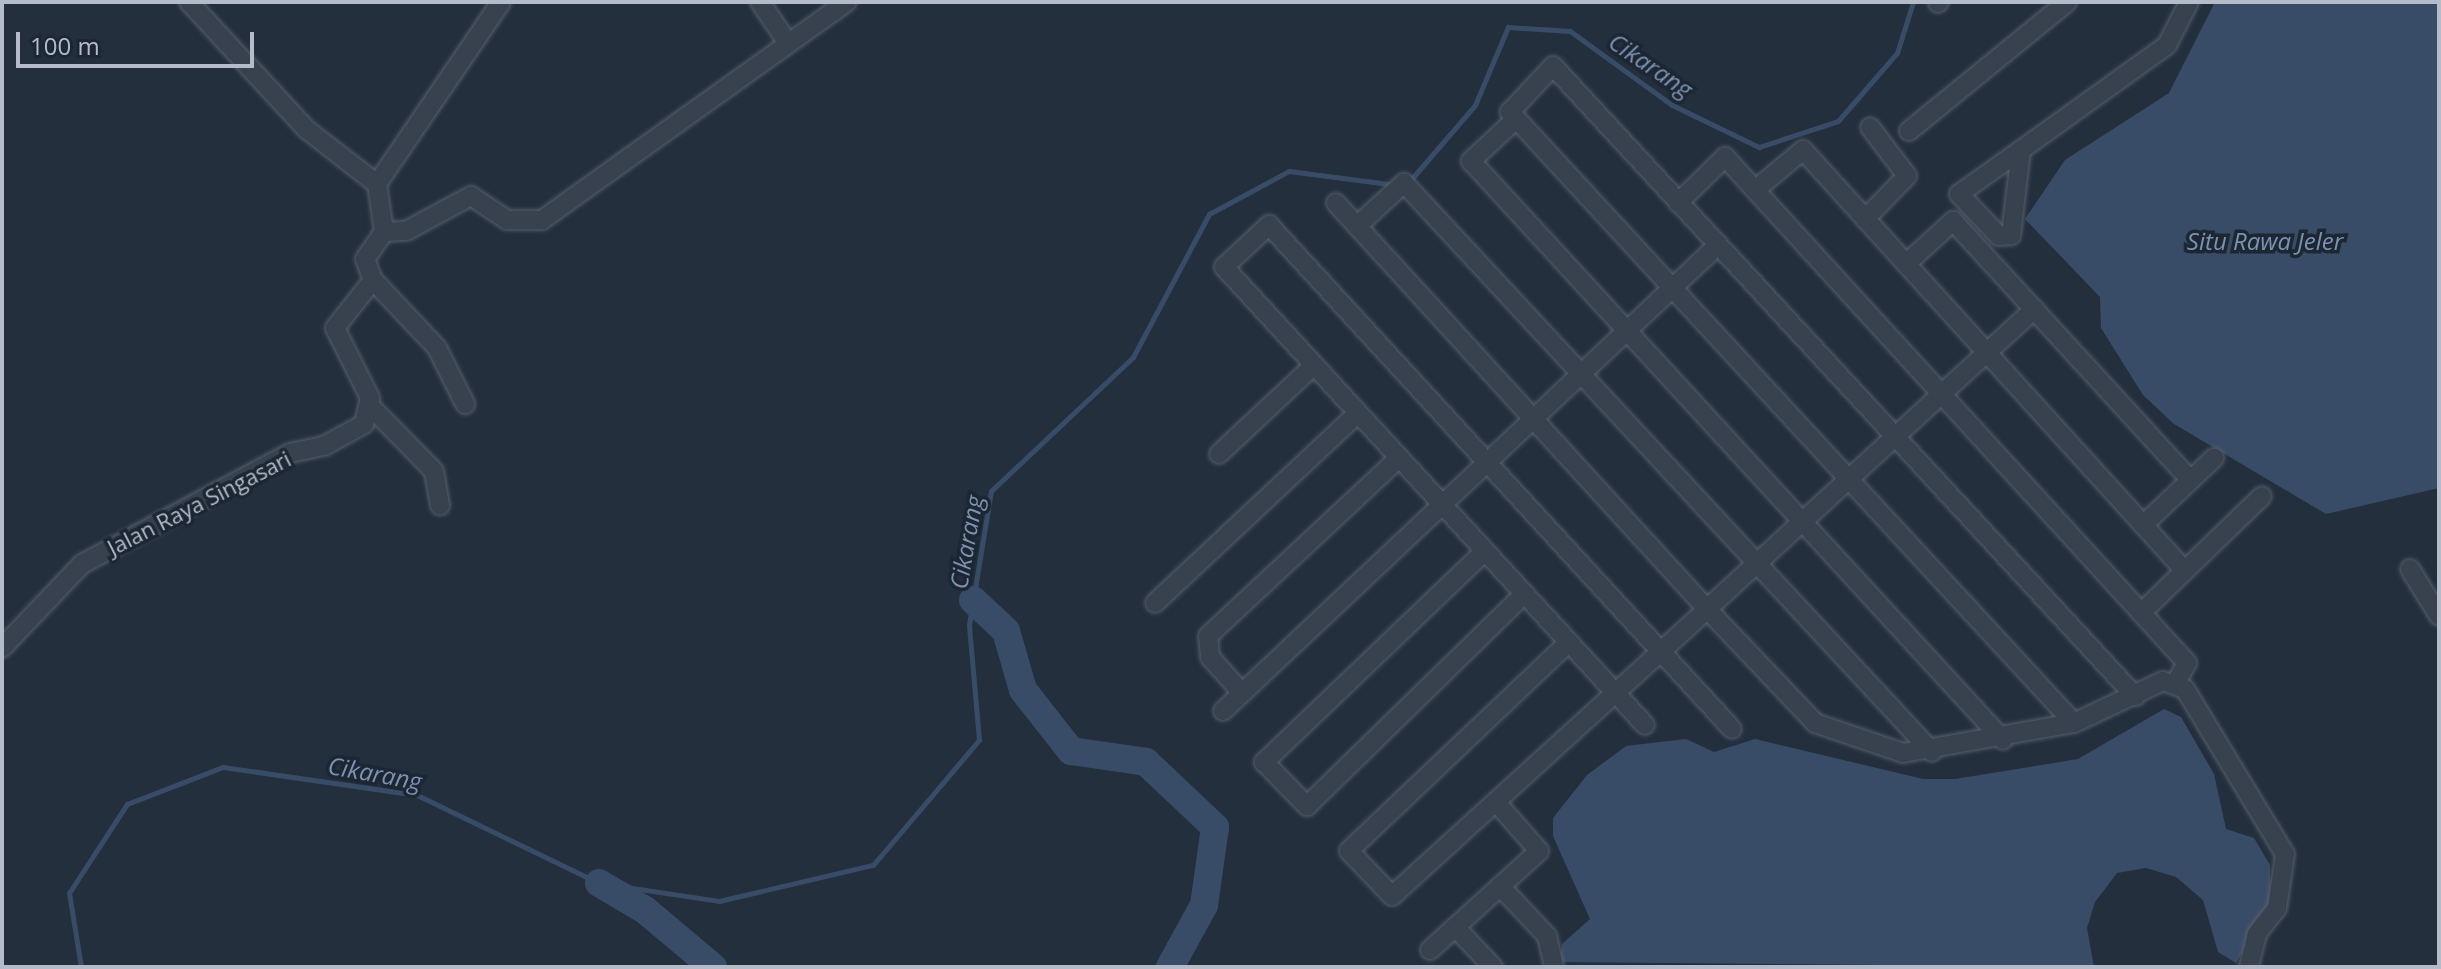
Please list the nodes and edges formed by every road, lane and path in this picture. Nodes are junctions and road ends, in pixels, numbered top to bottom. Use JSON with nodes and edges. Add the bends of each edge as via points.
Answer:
{"nodes":[{"id":1,"x":189,"y":2,"type":"edge"},
{"id":2,"x":501,"y":2,"type":"edge"},
{"id":3,"x":760,"y":2,"type":"edge"},
{"id":4,"x":847,"y":2,"type":"edge"},
{"id":5,"x":2189,"y":2,"type":"edge"},
{"id":6,"x":2063,"y":3,"type":"edge"},
{"id":7,"x":788,"y":43,"type":"junction"},
{"id":8,"x":1516,"y":119,"type":"junction"},
{"id":9,"x":1870,"y":127,"type":"dead end"},
{"id":10,"x":1909,"y":131,"type":"dead end"},
{"id":11,"x":2021,"y":150,"type":"junction"},
{"id":12,"x":377,"y":184,"type":"junction"},
{"id":13,"x":1755,"y":190,"type":"junction"},
{"id":14,"x":1336,"y":203,"type":"dead end"},
{"id":15,"x":1678,"y":203,"type":"junction"},
{"id":16,"x":1865,"y":219,"type":"junction"},
{"id":17,"x":1357,"y":226,"type":"junction"},
{"id":18,"x":384,"y":232,"type":"junction"},
{"id":19,"x":1717,"y":246,"type":"junction"},
{"id":20,"x":1906,"y":264,"type":"junction"},
{"id":21,"x":373,"y":280,"type":"junction"},
{"id":22,"x":1671,"y":288,"type":"junction"},
{"id":23,"x":2034,"y":309,"type":"junction"},
{"id":24,"x":1626,"y":331,"type":"junction"},
{"id":25,"x":1986,"y":353,"type":"junction"},
{"id":26,"x":1314,"y":365,"type":"junction"},
{"id":27,"x":1581,"y":373,"type":"junction"},
{"id":28,"x":1939,"y":396,"type":"junction"},
{"id":29,"x":465,"y":404,"type":"dead end"},
{"id":30,"x":372,"y":408,"type":"junction"},
{"id":31,"x":1358,"y":413,"type":"junction"},
{"id":32,"x":1533,"y":418,"type":"junction"},
{"id":33,"x":1893,"y":439,"type":"junction"},
{"id":34,"x":1219,"y":454,"type":"dead end"},
{"id":35,"x":1399,"y":458,"type":"junction"},
{"id":36,"x":2214,"y":458,"type":"dead end"},
{"id":37,"x":1486,"y":461,"type":"junction"},
{"id":38,"x":1847,"y":480,"type":"junction"},
{"id":39,"x":2190,"y":480,"type":"junction"},
{"id":40,"x":2262,"y":496,"type":"dead end"},
{"id":41,"x":1441,"y":504,"type":"junction"},
{"id":42,"x":440,"y":505,"type":"dead end"},
{"id":43,"x":1802,"y":521,"type":"junction"},
{"id":44,"x":2143,"y":525,"type":"junction"},
{"id":45,"x":1485,"y":551,"type":"junction"},
{"id":46,"x":1757,"y":563,"type":"junction"},
{"id":47,"x":2410,"y":569,"type":"dead end"},
{"id":48,"x":2185,"y":571,"type":"junction"},
{"id":49,"x":1524,"y":594,"type":"junction"},
{"id":50,"x":1155,"y":603,"type":"dead end"},
{"id":51,"x":1707,"y":609,"type":"junction"},
{"id":52,"x":2141,"y":613,"type":"junction"},
{"id":53,"x":2439,"y":616,"type":"edge"},
{"id":54,"x":1569,"y":642,"type":"junction"},
{"id":55,"x":2,"y":648,"type":"edge"},
{"id":56,"x":1661,"y":651,"type":"junction"},
{"id":57,"x":2175,"y":684,"type":"junction"},
{"id":58,"x":1615,"y":692,"type":"junction"},
{"id":59,"x":1242,"y":693,"type":"junction"},
{"id":60,"x":2135,"y":696,"type":"junction"},
{"id":61,"x":1223,"y":711,"type":"dead end"},
{"id":62,"x":2074,"y":723,"type":"junction"},
{"id":63,"x":1645,"y":725,"type":"dead end"},
{"id":64,"x":1732,"y":729,"type":"dead end"},
{"id":65,"x":2003,"y":740,"type":"junction"},
{"id":66,"x":1932,"y":752,"type":"junction"},
{"id":67,"x":1496,"y":802,"type":"junction"},
{"id":68,"x":1500,"y":886,"type":"junction"},
{"id":69,"x":1455,"y":927,"type":"junction"},
{"id":70,"x":1430,"y":950,"type":"dead end"},
{"id":71,"x":1493,"y":967,"type":"edge"},
{"id":72,"x":1554,"y":967,"type":"edge"},
{"id":73,"x":2249,"y":967,"type":"edge"}],
"edges":[{"from":1,"to":12,"type":"street","via":[[306,129]]},
{"from":2,"to":12,"type":"street"},
{"from":3,"to":7,"type":"street"},
{"from":4,"to":7,"type":"street"},
{"from":5,"to":11,"type":"street","via":[[2167,45]]},
{"from":6,"to":10,"type":"street"},
{"from":7,"to":18,"type":"street","via":[[542,220],[507,220],[471,196],[406,231]]},
{"from":8,"to":15,"type":"street","via":[[1514,102],[1553,66]]},
{"from":8,"to":22,"type":"street"},
{"from":8,"to":24,"type":"street","via":[[1471,161]]},
{"from":9,"to":16,"type":"street","via":[[1907,176]]},
{"from":11,"to":11,"type":"street","via":[[1959,194],[1999,236],[2011,235]]},
{"from":12,"to":18,"type":"street"},
{"from":13,"to":15,"type":"street","via":[[1725,157]]},
{"from":13,"to":16,"type":"street","via":[[1803,150]]},
{"from":13,"to":28,"type":"street"},
{"from":14,"to":17,"type":"street"},
{"from":15,"to":19,"type":"street"},
{"from":16,"to":20,"type":"street"},
{"from":17,"to":27,"type":"street","via":[[1404,183]]},
{"from":17,"to":32,"type":"street"},
{"from":18,"to":21,"type":"street","via":[[365,259]]},
{"from":19,"to":22,"type":"street"},
{"from":19,"to":33,"type":"street"},
{"from":20,"to":23,"type":"street","via":[[1953,221]]},
{"from":20,"to":25,"type":"street"},
{"from":21,"to":29,"type":"street","via":[[437,348]]},
{"from":21,"to":30,"type":"street","via":[[335,328]]},
{"from":22,"to":24,"type":"street"},
{"from":22,"to":38,"type":"street"},
{"from":23,"to":25,"type":"street"},
{"from":23,"to":39,"type":"street"},
{"from":24,"to":27,"type":"street"},
{"from":24,"to":43,"type":"street"},
{"from":25,"to":28,"type":"street"},
{"from":25,"to":44,"type":"street"},
{"from":26,"to":31,"type":"street"},
{"from":26,"to":34,"type":"street"},
{"from":26,"to":37,"type":"street","via":[[1224,267],[1269,225]]},
{"from":27,"to":32,"type":"street"},
{"from":27,"to":46,"type":"street"},
{"from":28,"to":33,"type":"street"},
{"from":28,"to":52,"type":"street"},
{"from":30,"to":42,"type":"street","via":[[434,471]]},
{"from":30,"to":55,"type":"street","name":"Jalan Raya Singasari","via":[[364,424],[324,446],[290,453],[82,564]]},
{"from":31,"to":35,"type":"street"},
{"from":31,"to":50,"type":"street"},
{"from":32,"to":37,"type":"street"},
{"from":32,"to":51,"type":"street"},
{"from":33,"to":38,"type":"street"},
{"from":33,"to":60,"type":"street"},
{"from":35,"to":41,"type":"street"},
{"from":35,"to":59,"type":"street","via":[[1208,636],[1210,657]]},
{"from":36,"to":39,"type":"street"},
{"from":37,"to":41,"type":"street"},
{"from":37,"to":56,"type":"street"},
{"from":38,"to":43,"type":"street"},
{"from":38,"to":62,"type":"street"},
{"from":39,"to":44,"type":"street"},
{"from":40,"to":48,"type":"street"},
{"from":41,"to":45,"type":"street"},
{"from":41,"to":59,"type":"street"},
{"from":43,"to":46,"type":"street"},
{"from":43,"to":65,"type":"street"},
{"from":44,"to":48,"type":"street"},
{"from":45,"to":49,"type":"street"},
{"from":45,"to":49,"type":"street","via":[[1264,762],[1307,806]]},
{"from":46,"to":51,"type":"street"},
{"from":46,"to":66,"type":"street"},
{"from":47,"to":53,"type":"street"},
{"from":48,"to":52,"type":"street"},
{"from":49,"to":54,"type":"street"},
{"from":51,"to":56,"type":"street"},
{"from":51,"to":66,"type":"street","via":[[1815,723],[1870,746]]},
{"from":52,"to":57,"type":"street","via":[[2187,663]]},
{"from":54,"to":58,"type":"street"},
{"from":54,"to":67,"type":"street","via":[[1349,851],[1392,896]]},
{"from":56,"to":58,"type":"street"},
{"from":56,"to":64,"type":"street"},
{"from":57,"to":60,"type":"street","via":[[2163,681]]},
{"from":57,"to":73,"type":"street","via":[[2285,854],[2277,908],[2257,934]]},
{"from":58,"to":63,"type":"street"},
{"from":58,"to":67,"type":"street"},
{"from":59,"to":61,"type":"street"},
{"from":60,"to":62,"type":"street"},
{"from":62,"to":65,"type":"street"},
{"from":65,"to":66,"type":"street"},
{"from":67,"to":68,"type":"street","via":[[1539,851]]},
{"from":68,"to":69,"type":"street"},
{"from":68,"to":72,"type":"street","via":[[1547,936]]},
{"from":69,"to":70,"type":"street"},
{"from":69,"to":71,"type":"street"}]}
